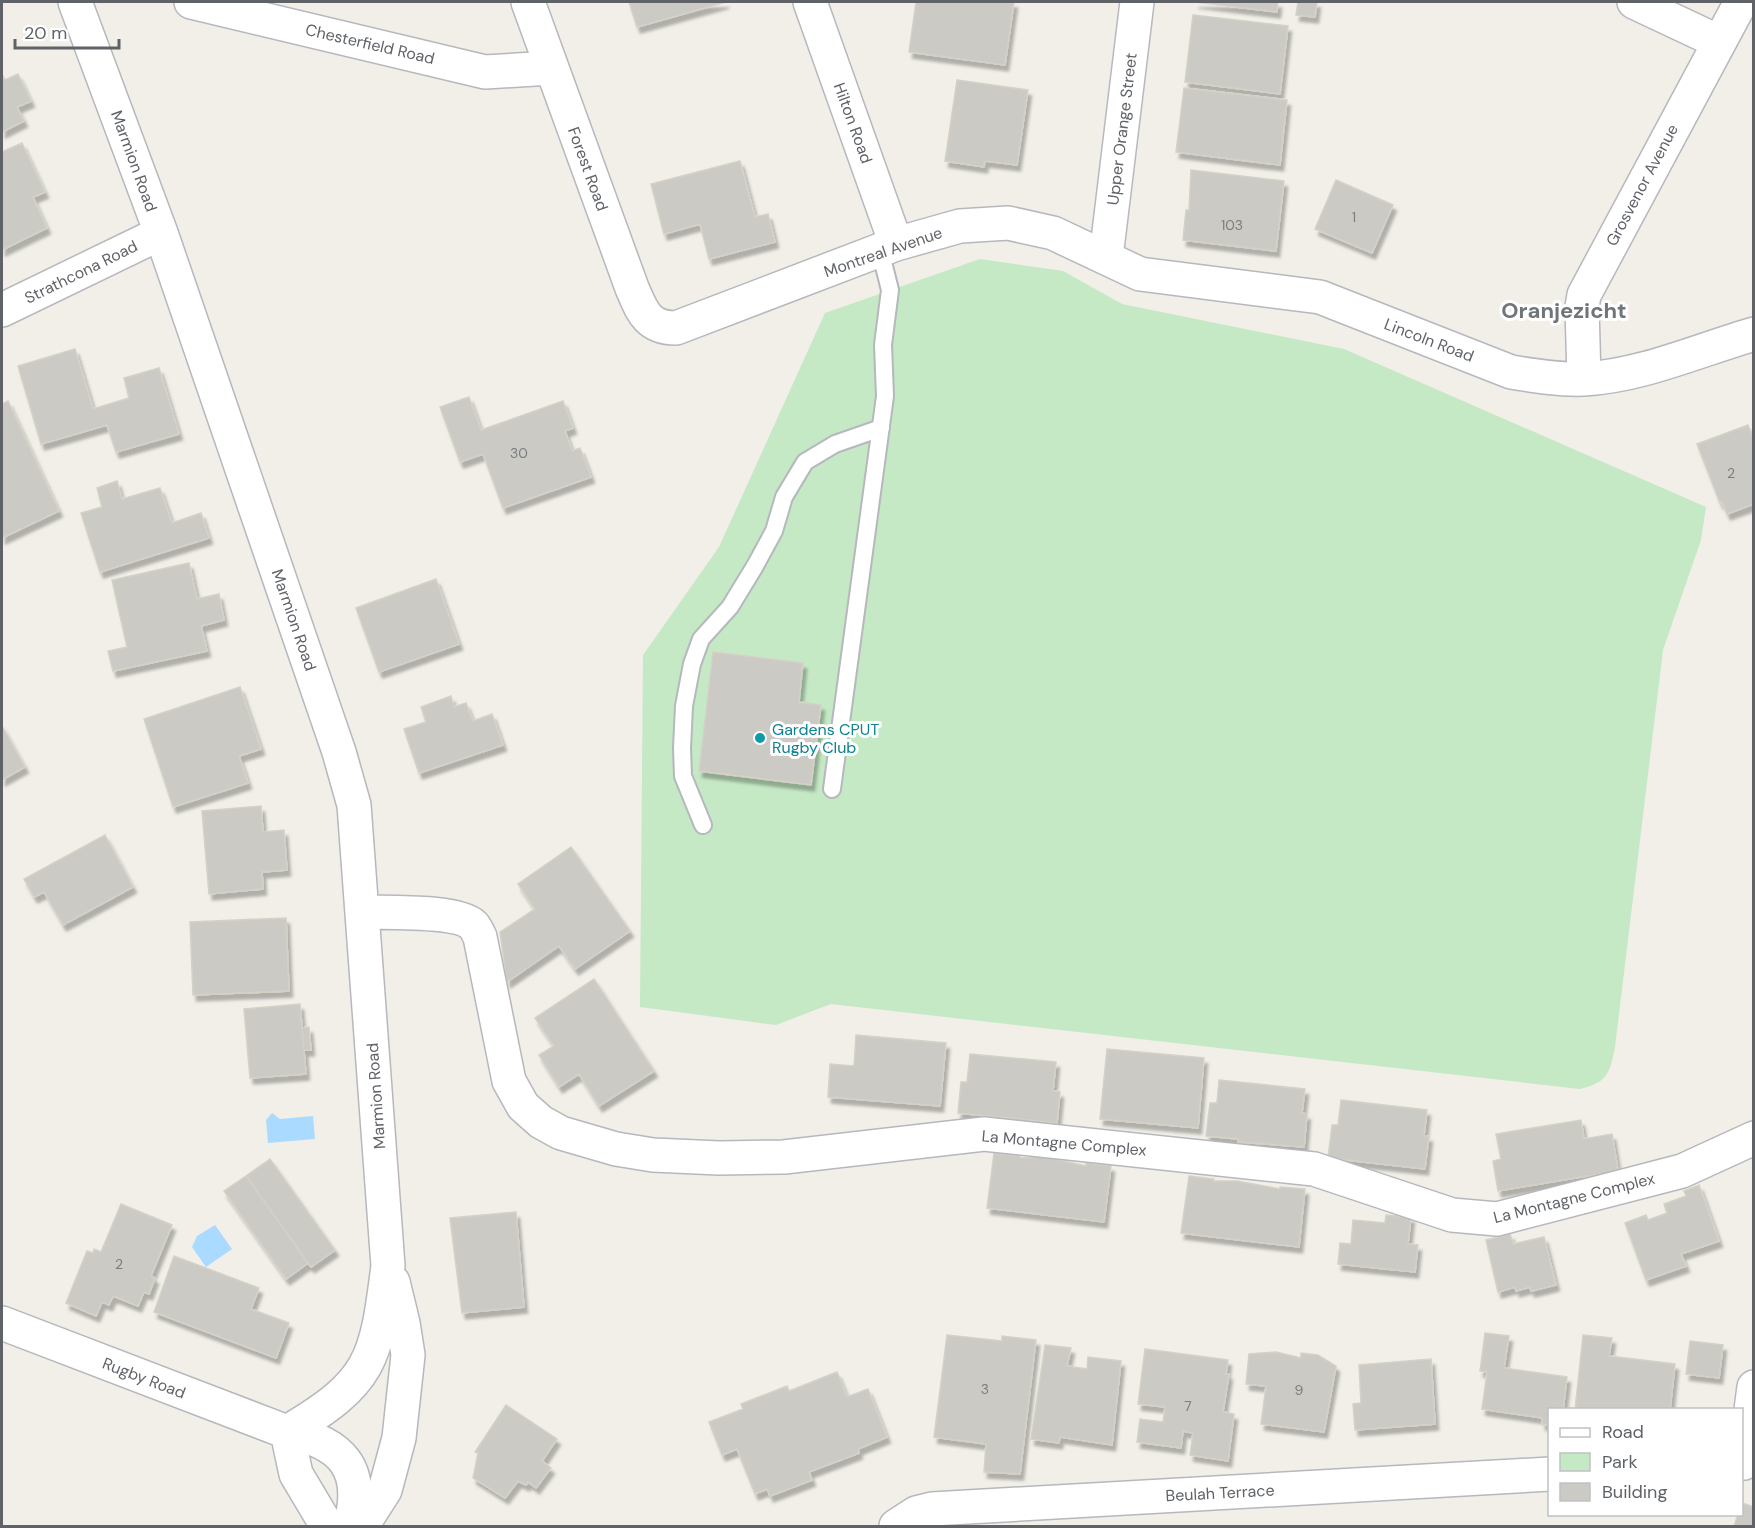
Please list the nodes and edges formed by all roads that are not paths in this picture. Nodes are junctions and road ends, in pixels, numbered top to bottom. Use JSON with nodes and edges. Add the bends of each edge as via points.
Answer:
{"nodes":[{"id":1,"x":75,"y":2,"type":"edge"},
{"id":2,"x":191,"y":2,"type":"edge"},
{"id":3,"x":528,"y":2,"type":"edge"},
{"id":4,"x":810,"y":2,"type":"edge"},
{"id":5,"x":1137,"y":2,"type":"edge"},
{"id":6,"x":1634,"y":2,"type":"edge"},
{"id":7,"x":1741,"y":2,"type":"edge"},
{"id":8,"x":1719,"y":42,"type":"junction"},
{"id":9,"x":551,"y":68,"type":"junction"},
{"id":10,"x":161,"y":233,"type":"junction"},
{"id":11,"x":888,"y":247,"type":"junction"},
{"id":12,"x":1106,"y":257,"type":"junction"},
{"id":13,"x":2,"y":310,"type":"edge"},
{"id":14,"x":662,"y":328,"type":"joint"},
{"id":15,"x":1754,"y":334,"type":"edge"},
{"id":16,"x":1584,"y":379,"type":"junction"},
{"id":17,"x":881,"y":428,"type":"junction"},
{"id":18,"x":832,"y":789,"type":"dead end"},
{"id":19,"x":703,"y":825,"type":"dead end"},
{"id":20,"x":363,"y":912,"type":"junction"},
{"id":21,"x":1754,"y":1138,"type":"edge"},
{"id":22,"x":388,"y":1266,"type":"junction"},
{"id":23,"x":2,"y":1323,"type":"edge"},
{"id":24,"x":1754,"y":1387,"type":"edge"},
{"id":25,"x":287,"y":1432,"type":"junction"},
{"id":26,"x":1746,"y":1464,"type":"edge"},
{"id":27,"x":1548,"y":1474,"type":"edge"},
{"id":28,"x":327,"y":1527,"type":"edge"},
{"id":29,"x":350,"y":1527,"type":"edge"},
{"id":30,"x":362,"y":1527,"type":"edge"},
{"id":31,"x":896,"y":1527,"type":"edge"}],
"edges":[{"from":1,"to":10,"type":"street","name":"Marmion Road"},
{"from":2,"to":9,"type":"street","name":"Chesterfield Road","via":[[485,72]]},
{"from":3,"to":9,"type":"street","name":"Forest Road"},
{"from":4,"to":11,"type":"street","name":"Hilton Road"},
{"from":5,"to":12,"type":"street","name":"Upper Orange Street"},
{"from":6,"to":8,"type":"street"},
{"from":7,"to":8,"type":"street","name":"Grosvenor Avenue"},
{"from":8,"to":16,"type":"street","name":"Grosvenor Avenue","via":[[1584,295]]},
{"from":9,"to":14,"type":"street","name":"Forest Road","via":[[640,307],[650,321]]},
{"from":10,"to":13,"type":"street","name":"Strathcona Road"},
{"from":10,"to":20,"type":"street","name":"Marmion Road","via":[[347,780],[354,805]]},
{"from":11,"to":12,"type":"street","name":"Montreal Avenue","via":[[960,226],[1008,223],[1053,233]]},
{"from":11,"to":14,"type":"street","name":"Montreal Avenue","via":[[676,328]]},
{"from":11,"to":17,"type":"lane","via":[[890,290],[883,345],[885,396]]},
{"from":12,"to":16,"type":"street","name":"Lincoln Road","via":[[1140,274],[1320,297],[1511,372]]},
{"from":15,"to":16,"type":"street","name":"Lincoln Road","via":[[1636,369]]},
{"from":17,"to":18,"type":"lane"},
{"from":17,"to":19,"type":"lane","via":[[835,444],[805,462],[784,497],[774,531],[755,566],[730,607],[701,639],[684,706],[682,748],[683,776]]},
{"from":20,"to":21,"type":"street","name":"La Montagne Complex","via":[[427,914],[467,921],[474,926],[480,937],[509,1081],[523,1106],[561,1133],[616,1149],[653,1155],[784,1157],[984,1134],[1314,1169],[1452,1215],[1497,1219],[1682,1171]]},
{"from":20,"to":22,"type":"street","name":"Marmion Road"},
{"from":22,"to":25,"type":"street","name":"Marmion Road","via":[[378,1335],[362,1372],[333,1403]]},
{"from":22,"to":30,"type":"street","name":"Marmion Road","via":[[403,1323],[407,1374],[392,1467],[385,1490]]},
{"from":23,"to":25,"type":"street","name":"Rugby Road"},
{"from":24,"to":26,"type":"street"},
{"from":25,"to":28,"type":"street","via":[[296,1474]]},
{"from":25,"to":29,"type":"street","name":"Rugby Road","via":[[322,1440],[342,1456],[354,1487]]},
{"from":27,"to":31,"type":"street","name":"Beulah Terrace","via":[[932,1509],[905,1518]]}]}
